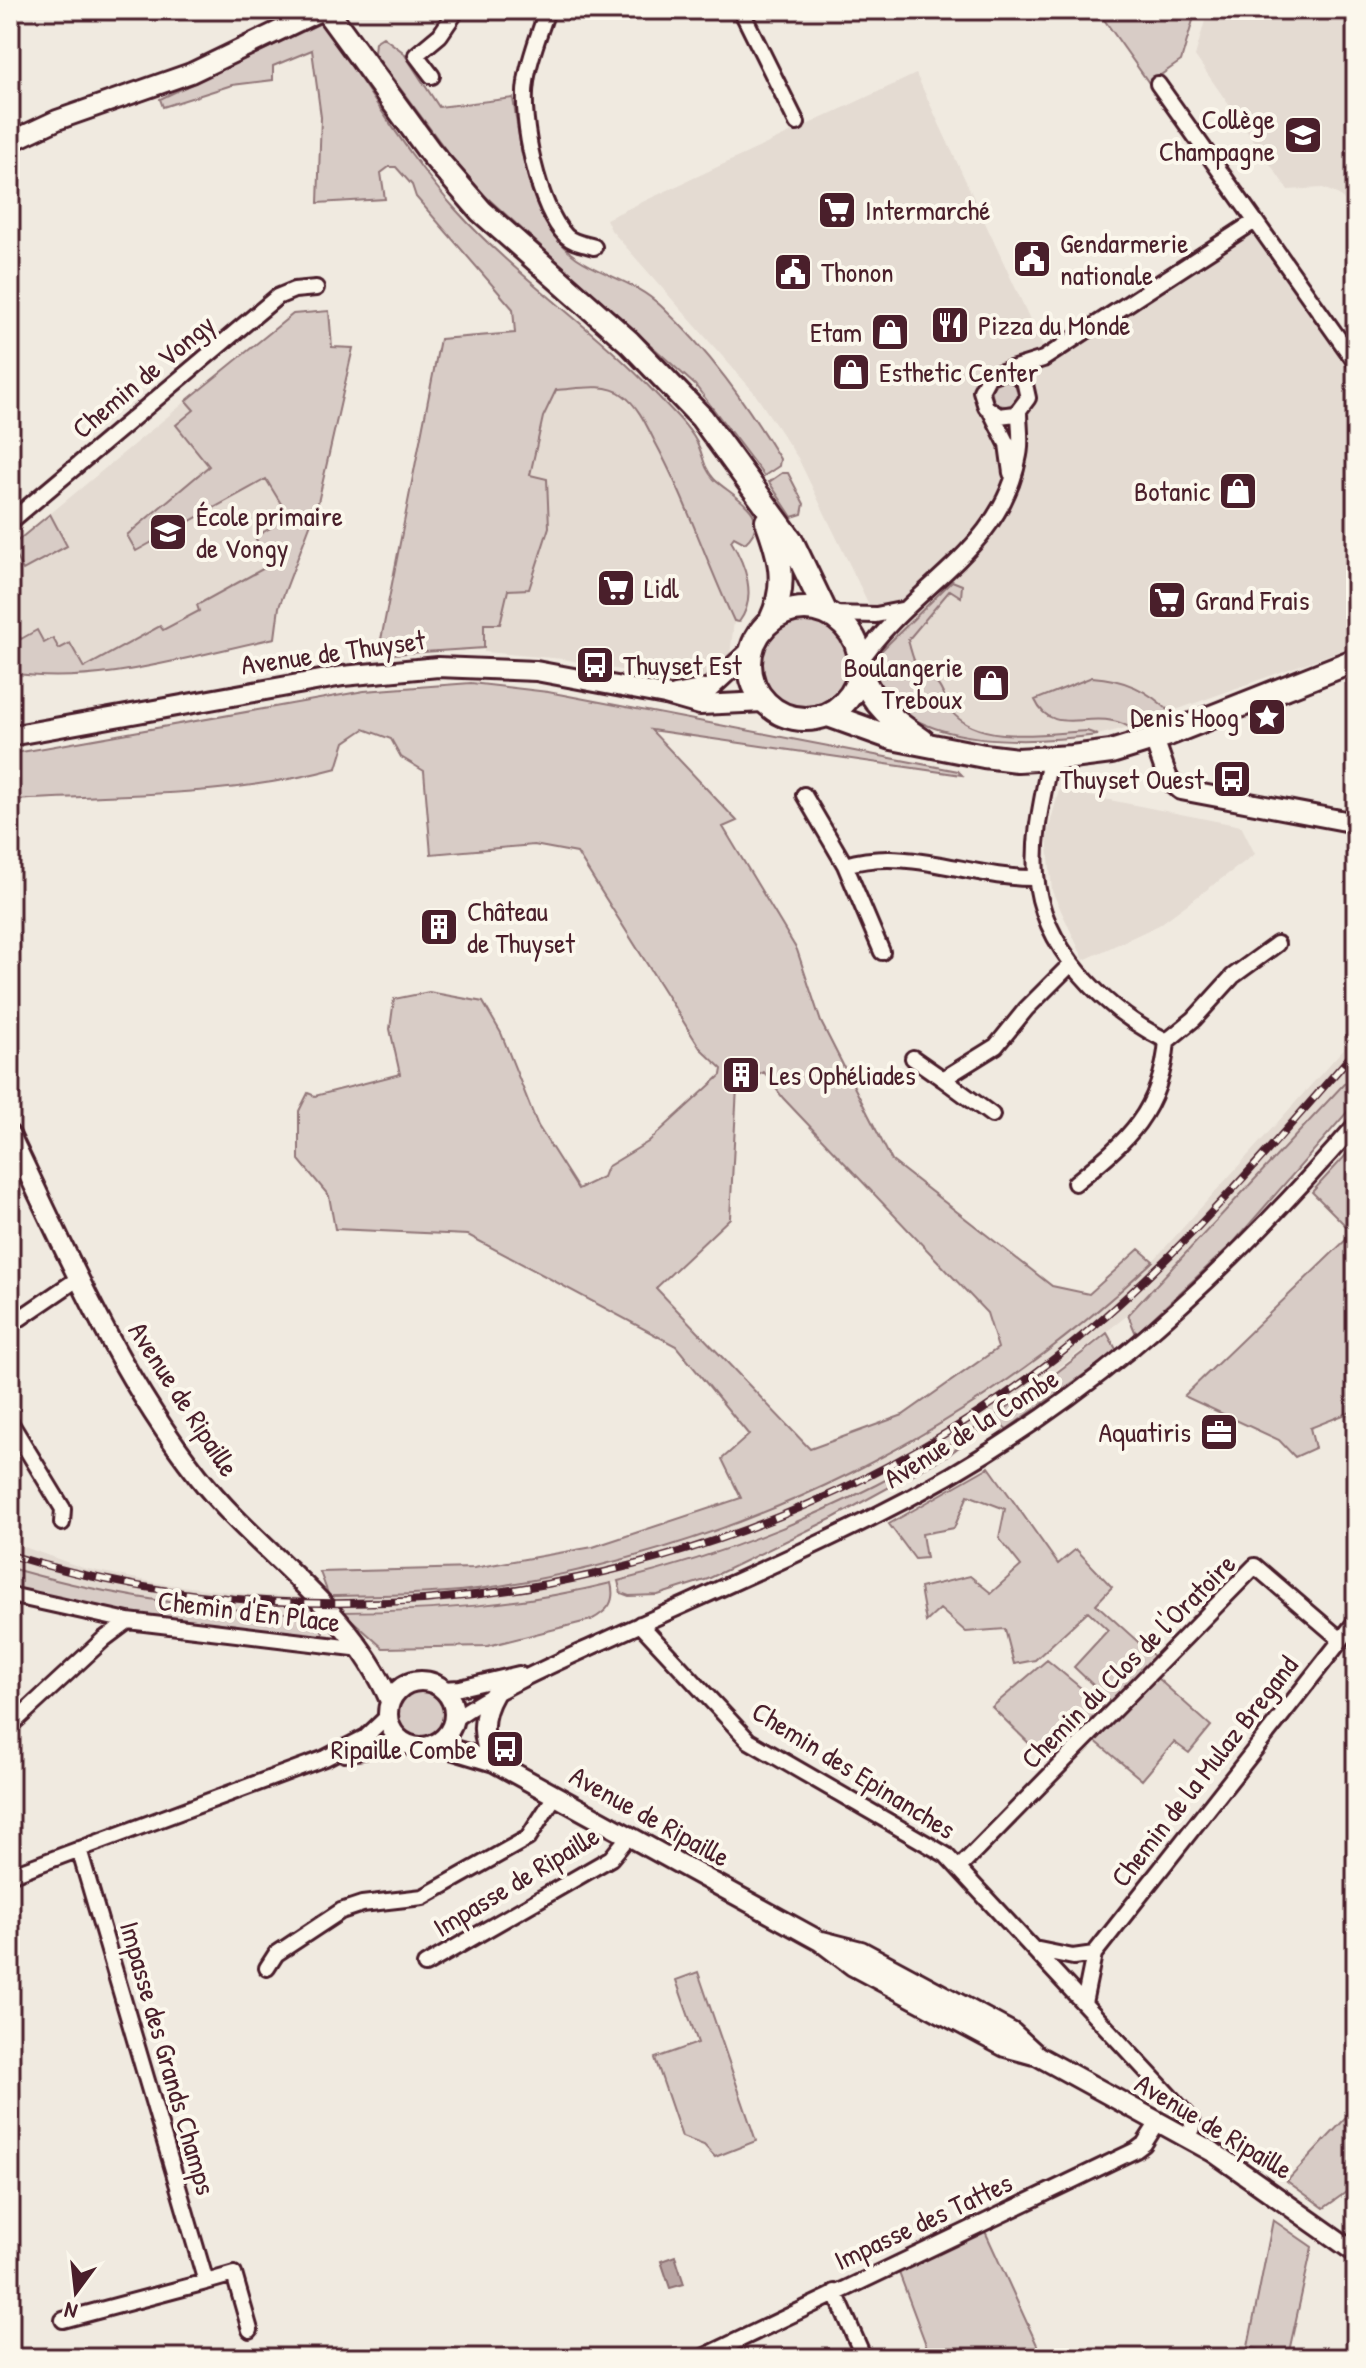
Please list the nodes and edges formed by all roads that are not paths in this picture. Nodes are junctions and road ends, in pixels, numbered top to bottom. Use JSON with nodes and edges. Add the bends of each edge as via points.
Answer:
{"nodes":[{"id":1,"x":457,"y":10,"type":"edge"},
{"id":2,"x":547,"y":10,"type":"edge"},
{"id":3,"x":741,"y":10,"type":"edge"},
{"id":4,"x":318,"y":13,"type":"edge"},
{"id":5,"x":432,"y":76,"type":"dead end"},
{"id":6,"x":1158,"y":84,"type":"dead end"},
{"id":7,"x":797,"y":123,"type":"dead end"},
{"id":8,"x":10,"y":142,"type":"edge"},
{"id":9,"x":1255,"y":221,"type":"junction"},
{"id":10,"x":594,"y":247,"type":"dead end"},
{"id":11,"x":316,"y":288,"type":"dead end"},
{"id":12,"x":1043,"y":359,"type":"junction"},
{"id":13,"x":1356,"y":363,"type":"edge"},
{"id":14,"x":1008,"y":370,"type":"junction"},
{"id":15,"x":1028,"y":387,"type":"junction"},
{"id":16,"x":991,"y":412,"type":"junction"},
{"id":17,"x":1019,"y":412,"type":"junction"},
{"id":18,"x":1012,"y":478,"type":"junction"},
{"id":19,"x":759,"y":498,"type":"junction"},
{"id":20,"x":10,"y":522,"type":"edge"},
{"id":21,"x":902,"y":610,"type":"junction"},
{"id":22,"x":827,"y":613,"type":"junction"},
{"id":23,"x":771,"y":620,"type":"junction"},
{"id":24,"x":751,"y":650,"type":"junction"},
{"id":25,"x":1356,"y":660,"type":"edge"},
{"id":26,"x":860,"y":666,"type":"junction"},
{"id":27,"x":665,"y":695,"type":"junction"},
{"id":28,"x":764,"y":702,"type":"junction"},
{"id":29,"x":828,"y":715,"type":"junction"},
{"id":30,"x":10,"y":736,"type":"edge"},
{"id":31,"x":1154,"y":739,"type":"junction"},
{"id":32,"x":924,"y":742,"type":"junction"},
{"id":33,"x":1050,"y":759,"type":"junction"},
{"id":34,"x":804,"y":795,"type":"dead end"},
{"id":35,"x":1356,"y":823,"type":"edge"},
{"id":36,"x":845,"y":865,"type":"junction"},
{"id":37,"x":1036,"y":878,"type":"junction"},
{"id":38,"x":1277,"y":944,"type":"dead end"},
{"id":39,"x":882,"y":952,"type":"dead end"},
{"id":40,"x":1071,"y":964,"type":"junction"},
{"id":41,"x":1167,"y":1041,"type":"junction"},
{"id":42,"x":913,"y":1058,"type":"dead end"},
{"id":43,"x":943,"y":1079,"type":"junction"},
{"id":44,"x":992,"y":1115,"type":"dead end"},
{"id":45,"x":1356,"y":1124,"type":"edge"},
{"id":46,"x":10,"y":1135,"type":"edge"},
{"id":47,"x":1075,"y":1183,"type":"dead end"},
{"id":48,"x":79,"y":1278,"type":"junction"},
{"id":49,"x":10,"y":1325,"type":"edge"},
{"id":50,"x":10,"y":1422,"type":"edge"},
{"id":51,"x":62,"y":1523,"type":"dead end"},
{"id":52,"x":10,"y":1595,"type":"edge"},
{"id":53,"x":128,"y":1621,"type":"junction"},
{"id":54,"x":1356,"y":1621,"type":"edge"},
{"id":55,"x":640,"y":1624,"type":"junction"},
{"id":56,"x":1340,"y":1639,"type":"junction"},
{"id":57,"x":365,"y":1651,"type":"junction"},
{"id":58,"x":539,"y":1670,"type":"junction"},
{"id":59,"x":412,"y":1682,"type":"junction"},
{"id":60,"x":442,"y":1689,"type":"junction"},
{"id":61,"x":494,"y":1694,"type":"junction"},
{"id":62,"x":389,"y":1709,"type":"junction"},
{"id":63,"x":454,"y":1719,"type":"junction"},
{"id":64,"x":10,"y":1726,"type":"edge"},
{"id":65,"x":405,"y":1744,"type":"junction"},
{"id":66,"x":434,"y":1744,"type":"junction"},
{"id":67,"x":325,"y":1758,"type":"junction"},
{"id":68,"x":494,"y":1762,"type":"junction"},
{"id":69,"x":555,"y":1796,"type":"junction"},
{"id":70,"x":629,"y":1836,"type":"junction"},
{"id":71,"x":79,"y":1849,"type":"junction"},
{"id":72,"x":959,"y":1868,"type":"junction"},
{"id":73,"x":10,"y":1875,"type":"edge"},
{"id":74,"x":1034,"y":1949,"type":"junction"},
{"id":75,"x":1094,"y":1954,"type":"junction"},
{"id":76,"x":425,"y":1965,"type":"dead end"},
{"id":77,"x":267,"y":1968,"type":"dead end"},
{"id":78,"x":1084,"y":2003,"type":"junction"},
{"id":79,"x":1158,"y":2122,"type":"junction"},
{"id":80,"x":1188,"y":2138,"type":"junction"},
{"id":81,"x":1356,"y":2253,"type":"edge"},
{"id":82,"x":206,"y":2282,"type":"junction"},
{"id":83,"x":835,"y":2292,"type":"junction"},
{"id":84,"x":63,"y":2320,"type":"dead end"},
{"id":85,"x":250,"y":2330,"type":"dead end"},
{"id":86,"x":701,"y":2358,"type":"edge"},
{"id":87,"x":864,"y":2358,"type":"edge"}],
"edges":[{"from":1,"to":5,"type":"street","via":[[440,35],[416,55]]},
{"from":2,"to":10,"type":"street","via":[[526,81],[529,135],[553,216],[572,240]]},
{"from":3,"to":7,"type":"street"},
{"from":4,"to":8,"type":"street","via":[[179,78],[83,110]]},
{"from":4,"to":19,"type":"main road","via":[[473,203],[667,379]]},
{"from":6,"to":9,"type":"street"},
{"from":9,"to":12,"type":"street"},
{"from":9,"to":13,"type":"street"},
{"from":11,"to":20,"type":"street","name":"Chemin de Vongy","via":[[277,297]]},
{"from":12,"to":14,"type":"street"},
{"from":12,"to":15,"type":"street"},
{"from":14,"to":15,"type":"street","via":[[1019,374]]},
{"from":14,"to":16,"type":"street","via":[[992,373],[984,382],[982,399]]},
{"from":15,"to":17,"type":"street","via":[[1027,402]]},
{"from":16,"to":17,"type":"street"},
{"from":16,"to":18,"type":"street","via":[[1008,448]]},
{"from":17,"to":18,"type":"street","via":[[1020,448]]},
{"from":18,"to":21,"type":"street","via":[[983,536]]},
{"from":19,"to":22,"type":"main road","via":[[791,540]]},
{"from":19,"to":23,"type":"main road","via":[[781,567],[780,595]]},
{"from":21,"to":22,"type":"street"},
{"from":21,"to":26,"type":"street"},
{"from":22,"to":23,"type":"main road","via":[[798,609]]},
{"from":22,"to":26,"type":"main road","via":[[853,636]]},
{"from":23,"to":24,"type":"main road"},
{"from":24,"to":27,"type":"street","name":"Avenue de Thuyset","via":[[710,688]]},
{"from":24,"to":28,"type":"main road","via":[[751,678]]},
{"from":25,"to":31,"type":"main road"},
{"from":26,"to":29,"type":"main road","via":[[850,697]]},
{"from":26,"to":32,"type":"main road","via":[[875,703]]},
{"from":27,"to":28,"type":"street","name":"Avenue de Thuyset","via":[[700,705]]},
{"from":27,"to":30,"type":"street","name":"Avenue de Thuyset","via":[[532,670],[406,668]]},
{"from":28,"to":29,"type":"main road","via":[[794,718]]},
{"from":29,"to":32,"type":"main road","via":[[892,738]]},
{"from":31,"to":33,"type":"main road","via":[[1105,753]]},
{"from":31,"to":35,"type":"street","via":[[1168,779],[1181,790]]},
{"from":32,"to":33,"type":"main road","via":[[1000,758]]},
{"from":33,"to":37,"type":"street","via":[[1035,846]]},
{"from":34,"to":36,"type":"street"},
{"from":36,"to":37,"type":"street","via":[[912,859]]},
{"from":36,"to":39,"type":"street"},
{"from":37,"to":40,"type":"street","via":[[1043,906]]},
{"from":38,"to":41,"type":"street","via":[[1233,976]]},
{"from":40,"to":41,"type":"street","via":[[1120,1012]]},
{"from":40,"to":43,"type":"street","via":[[996,1046]]},
{"from":41,"to":47,"type":"street","via":[[1164,1076],[1143,1118],[1127,1139]]},
{"from":42,"to":43,"type":"street"},
{"from":43,"to":44,"type":"street"},
{"from":45,"to":55,"type":"street","name":"Avenue de la Combe","via":[[1211,1281],[1063,1403],[909,1499]]},
{"from":46,"to":48,"type":"street","name":"Avenue de Ripaille"},
{"from":48,"to":49,"type":"street"},
{"from":48,"to":57,"type":"street","name":"Avenue de Ripaille","via":[[136,1386],[198,1476]]},
{"from":50,"to":51,"type":"street","via":[[63,1509]]},
{"from":52,"to":53,"type":"street","name":"Chemin d'En Place"},
{"from":53,"to":57,"type":"street","name":"Chemin d'En Place"},
{"from":53,"to":64,"type":"street","name":"Chemin d'En Place"},
{"from":54,"to":56,"type":"street","name":"Chemin de la Mulaz Bregand"},
{"from":55,"to":58,"type":"street","name":"Avenue de la Combe"},
{"from":55,"to":72,"type":"street","name":"Chemin des Epinanches","via":[[749,1741],[924,1840]]},
{"from":56,"to":72,"type":"street","name":"Chemin du Clos de l'Oratoire","via":[[1255,1566]]},
{"from":56,"to":75,"type":"street","name":"Chemin de la Mulaz Bregand"},
{"from":57,"to":59,"type":"street","name":"Avenue de Ripaille"},
{"from":57,"to":62,"type":"street","name":"Avenue de Ripaille"},
{"from":58,"to":60,"type":"street","name":"Avenue de la Combe"},
{"from":58,"to":61,"type":"street","name":"Avenue de la Combe"},
{"from":59,"to":60,"type":"street"},
{"from":59,"to":62,"type":"street","via":[[397,1690]]},
{"from":60,"to":63,"type":"street","via":[[452,1702]]},
{"from":61,"to":63,"type":"street","name":"Avenue de la Combe"},
{"from":61,"to":68,"type":"street","via":[[483,1734]]},
{"from":62,"to":65,"type":"street","via":[[394,1734]]},
{"from":62,"to":67,"type":"street","via":[[361,1740]]},
{"from":63,"to":66,"type":"street","via":[[447,1735]]},
{"from":63,"to":68,"type":"street","name":"Avenue de Ripaille"},
{"from":65,"to":66,"type":"street"},
{"from":65,"to":67,"type":"street"},
{"from":66,"to":68,"type":"street","name":"Avenue de Ripaille"},
{"from":67,"to":71,"type":"street"},
{"from":68,"to":69,"type":"street","name":"Avenue de Ripaille"},
{"from":69,"to":70,"type":"street","name":"Avenue de Ripaille"},
{"from":69,"to":77,"type":"street","via":[[528,1838],[423,1897],[351,1906],[276,1954]]},
{"from":70,"to":76,"type":"street","name":"Impasse de Ripaille","via":[[611,1858]]},
{"from":70,"to":79,"type":"street","name":"Avenue de Ripaille","via":[[820,1941],[861,1951],[950,2008],[1013,2033],[1038,2056]]},
{"from":71,"to":73,"type":"street"},
{"from":71,"to":82,"type":"street","name":"Impasse des Grands Champs"},
{"from":72,"to":74,"type":"street","name":"Chemin des Epinanches"},
{"from":74,"to":75,"type":"street","via":[[1073,1957]]},
{"from":74,"to":78,"type":"street","name":"Chemin des Epinanches"},
{"from":75,"to":78,"type":"street","name":"Chemin de la Mulaz Bregand"},
{"from":78,"to":80,"type":"street","name":"Chemin des Epinanches","via":[[1191,2119]]},
{"from":79,"to":80,"type":"street","name":"Avenue de Ripaille"},
{"from":79,"to":83,"type":"street","name":"Impasse des Tattes","via":[[1136,2150]]},
{"from":80,"to":81,"type":"street","name":"Avenue de Ripaille"},
{"from":82,"to":84,"type":"street"},
{"from":82,"to":85,"type":"street","via":[[234,2274]]},
{"from":83,"to":86,"type":"street","name":"Impasse des Tattes"},
{"from":83,"to":87,"type":"street"}]}
